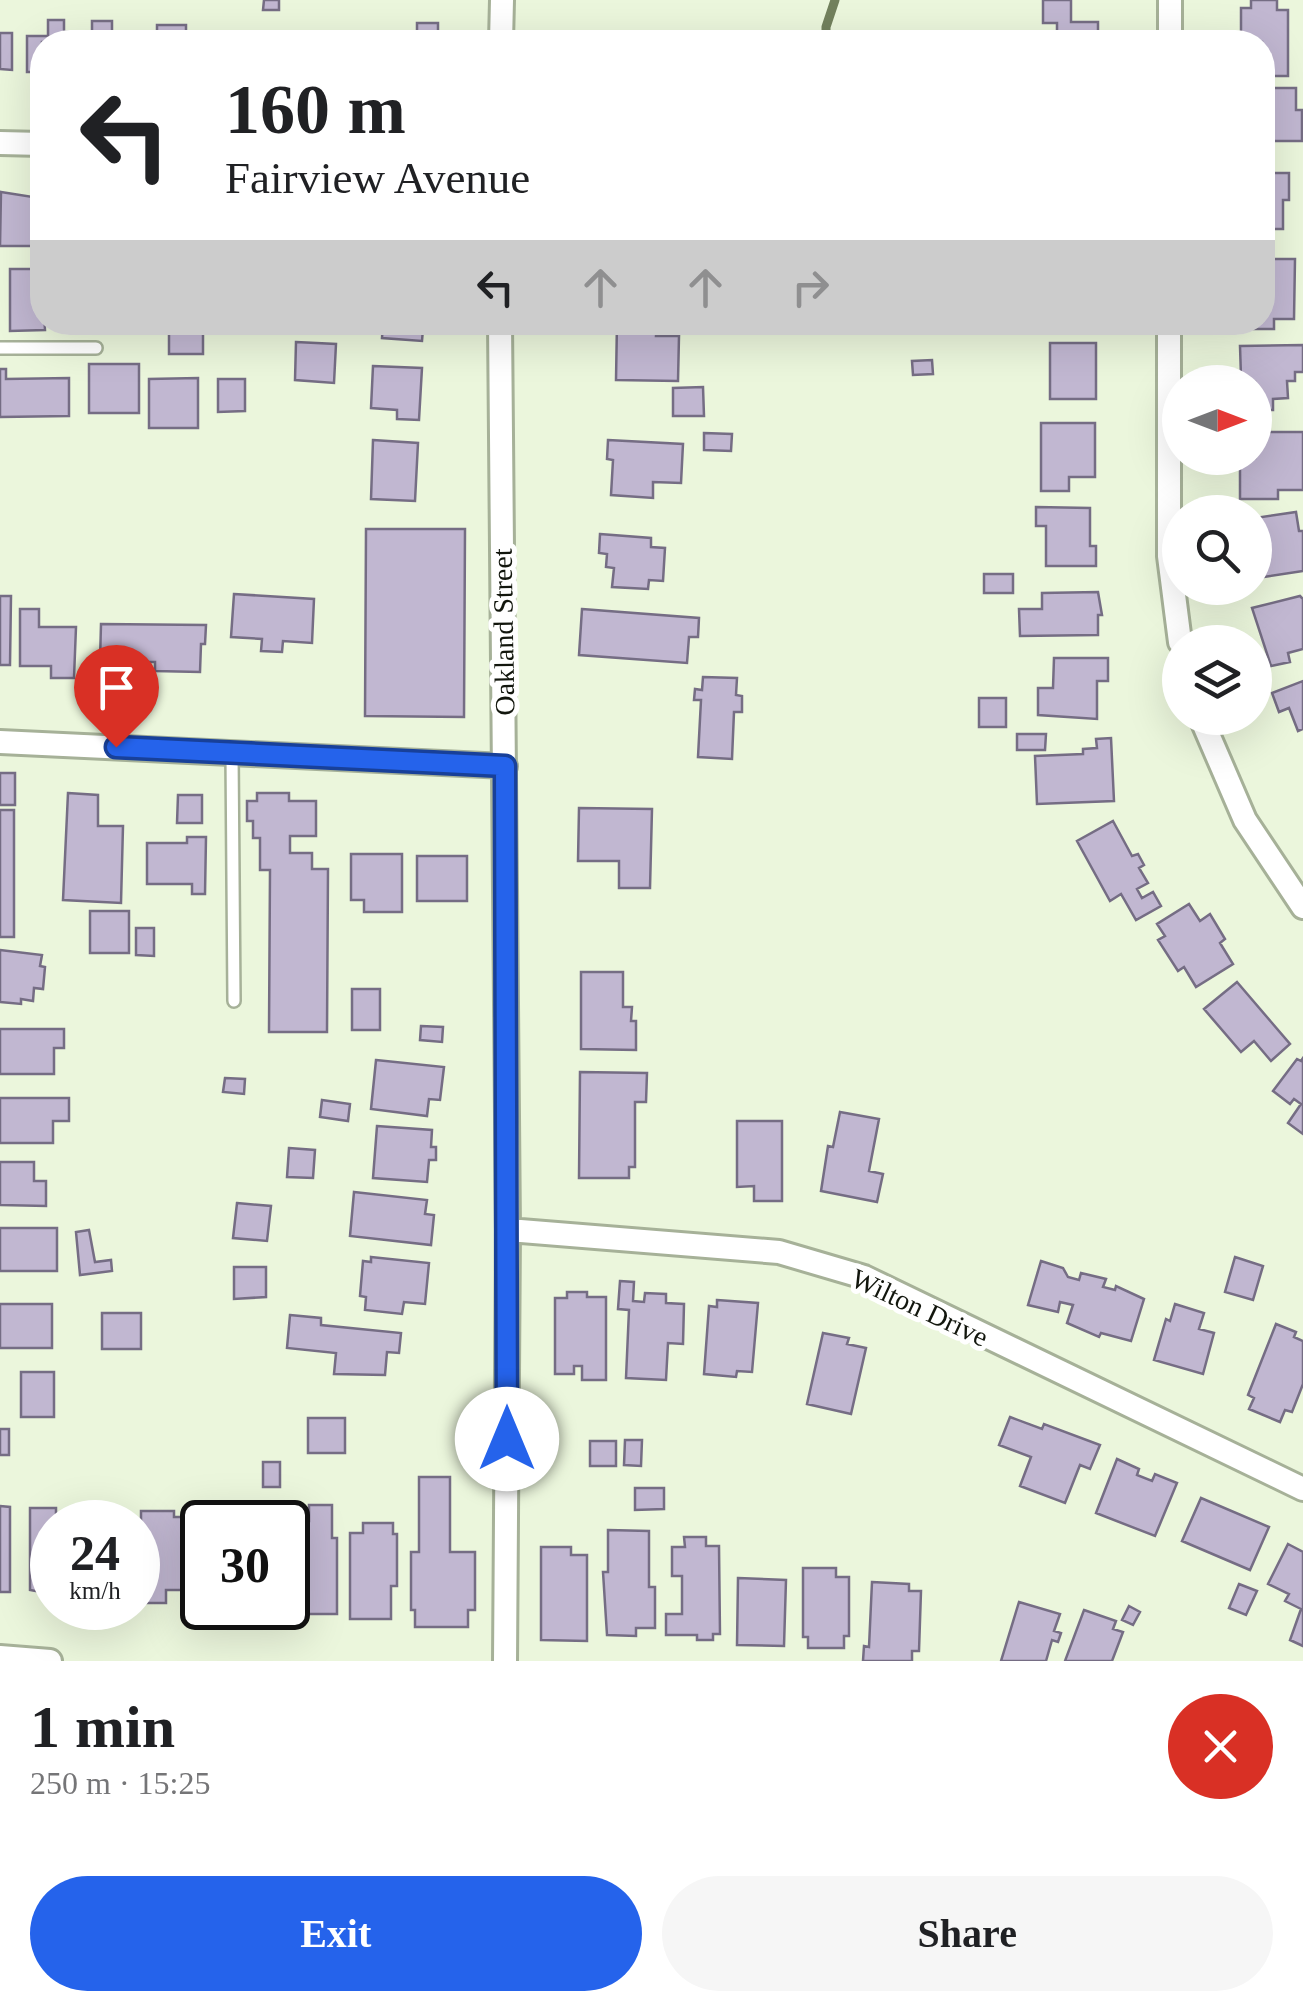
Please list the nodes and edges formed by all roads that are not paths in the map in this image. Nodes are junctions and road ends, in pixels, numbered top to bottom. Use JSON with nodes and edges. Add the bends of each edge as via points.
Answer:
{"nodes":[{"id":1,"x":502,"y":0,"type":"edge"},
{"id":2,"x":1170,"y":0,"type":"edge"},
{"id":3,"x":501,"y":30,"type":"edge"},
{"id":4,"x":1170,"y":30,"type":"edge"},
{"id":5,"x":0,"y":143,"type":"edge"},
{"id":6,"x":30,"y":144,"type":"edge"},
{"id":7,"x":500,"y":335,"type":"edge"},
{"id":8,"x":1169,"y":335,"type":"edge"},
{"id":9,"x":0,"y":348,"type":"edge"},
{"id":10,"x":96,"y":348,"type":"dead end"},
{"id":11,"x":1178,"y":625,"type":"edge"},
{"id":12,"x":1208,"y":735,"type":"edge"},
{"id":13,"x":0,"y":742,"type":"edge"},
{"id":14,"x":232,"y":753,"type":"junction"},
{"id":15,"x":505,"y":766,"type":"junction"},
{"id":16,"x":1303,"y":907,"type":"edge"},
{"id":17,"x":234,"y":1000,"type":"dead end"},
{"id":18,"x":508,"y":1230,"type":"junction"},
{"id":19,"x":1303,"y":1489,"type":"edge"},
{"id":20,"x":0,"y":1657,"type":"edge"},
{"id":21,"x":50,"y":1661,"type":"edge"},
{"id":22,"x":505,"y":1661,"type":"edge"}],
"edges":[{"from":1,"to":3,"type":"street"},
{"from":2,"to":4,"type":"street"},
{"from":5,"to":6,"type":"street"},
{"from":7,"to":15,"type":"street","name":"Oakland Street"},
{"from":8,"to":11,"type":"street","via":[[1168,556]]},
{"from":9,"to":10,"type":"lane"},
{"from":12,"to":16,"type":"street","via":[[1245,820]]},
{"from":13,"to":14,"type":"street"},
{"from":14,"to":15,"type":"street"},
{"from":14,"to":17,"type":"lane"},
{"from":15,"to":18,"type":"street","name":"Oakland Street"},
{"from":18,"to":19,"type":"street","name":"Wilton Drive","via":[[779,1252],[864,1277]]},
{"from":18,"to":22,"type":"street","name":"Oakland Street"},
{"from":20,"to":21,"type":"street"}]}
